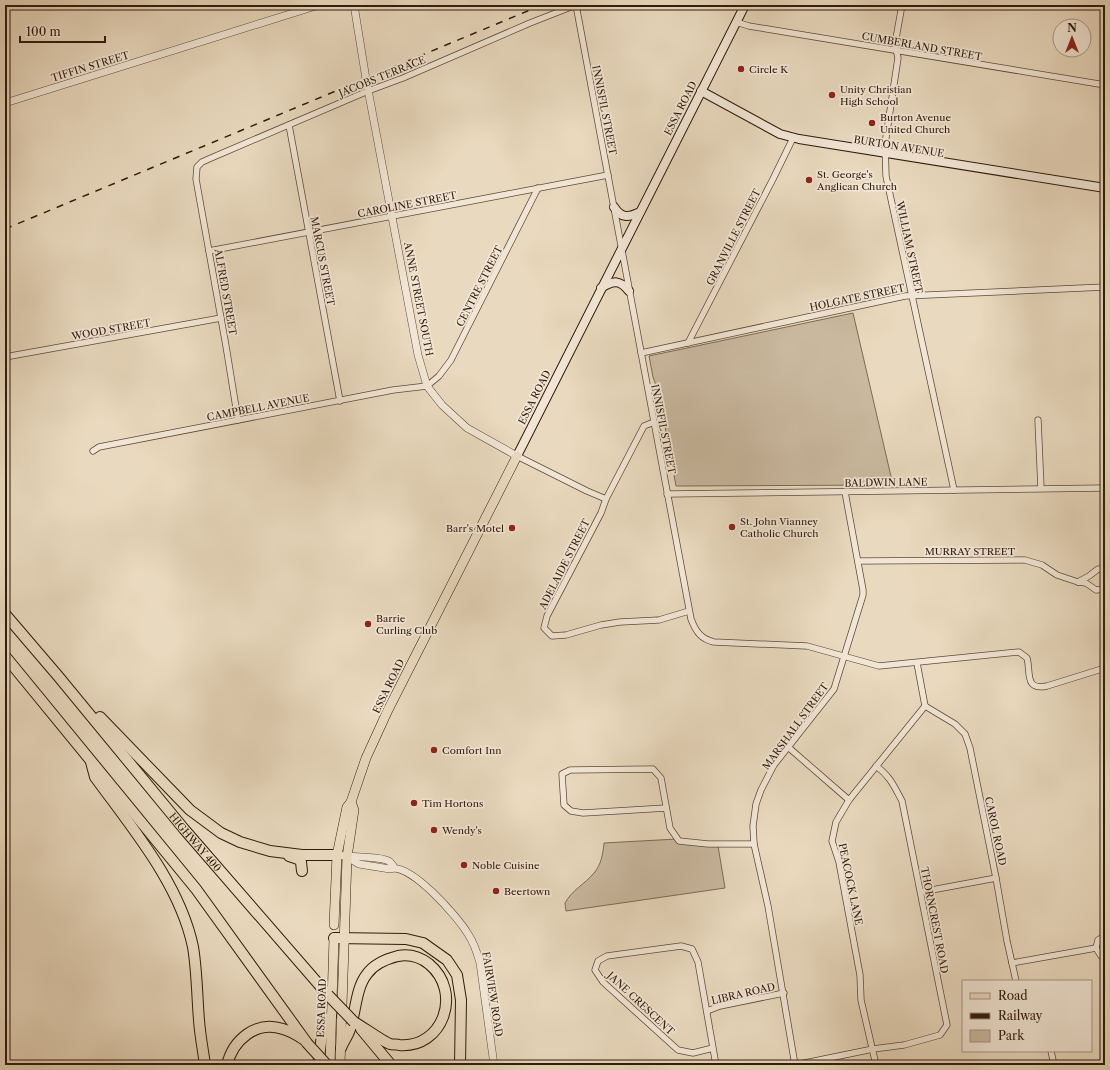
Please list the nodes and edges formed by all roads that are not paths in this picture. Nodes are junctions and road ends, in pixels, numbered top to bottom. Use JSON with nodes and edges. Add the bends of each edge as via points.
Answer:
{"nodes":[{"id":1,"x":319,"y":5,"type":"edge"},
{"id":2,"x":354,"y":5,"type":"edge"},
{"id":3,"x":576,"y":5,"type":"edge"},
{"id":4,"x":745,"y":5,"type":"edge"},
{"id":5,"x":902,"y":5,"type":"edge"},
{"id":6,"x":736,"y":22,"type":"junction"},
{"id":7,"x":897,"y":51,"type":"junction"},
{"id":8,"x":1105,"y":85,"type":"edge"},
{"id":9,"x":368,"y":91,"type":"junction"},
{"id":10,"x":701,"y":91,"type":"junction"},
{"id":11,"x":5,"y":104,"type":"edge"},
{"id":12,"x":289,"y":125,"type":"junction"},
{"id":13,"x":793,"y":138,"type":"junction"},
{"id":14,"x":885,"y":153,"type":"junction"},
{"id":15,"x":197,"y":167,"type":"joint"},
{"id":16,"x":608,"y":175,"type":"junction"},
{"id":17,"x":538,"y":188,"type":"junction"},
{"id":18,"x":1105,"y":188,"type":"edge"},
{"id":19,"x":614,"y":207,"type":"junction"},
{"id":20,"x":640,"y":212,"type":"junction"},
{"id":21,"x":393,"y":216,"type":"junction"},
{"id":22,"x":308,"y":232,"type":"junction"},
{"id":23,"x":621,"y":248,"type":"junction"},
{"id":24,"x":209,"y":251,"type":"junction"},
{"id":25,"x":1105,"y":286,"type":"edge"},
{"id":26,"x":601,"y":288,"type":"junction"},
{"id":27,"x":630,"y":291,"type":"junction"},
{"id":28,"x":912,"y":295,"type":"junction"},
{"id":29,"x":221,"y":318,"type":"junction"},
{"id":30,"x":688,"y":343,"type":"junction"},
{"id":31,"x":641,"y":353,"type":"junction"},
{"id":32,"x":5,"y":357,"type":"edge"},
{"id":33,"x":427,"y":386,"type":"junction"},
{"id":34,"x":340,"y":401,"type":"junction"},
{"id":35,"x":238,"y":420,"type":"junction"},
{"id":36,"x":1038,"y":420,"type":"dead end"},
{"id":37,"x":654,"y":422,"type":"junction"},
{"id":38,"x":93,"y":450,"type":"dead end"},
{"id":39,"x":517,"y":456,"type":"junction"},
{"id":40,"x":1041,"y":488,"type":"junction"},
{"id":41,"x":1105,"y":488,"type":"edge"},
{"id":42,"x":954,"y":490,"type":"junction"},
{"id":43,"x":845,"y":492,"type":"junction"},
{"id":44,"x":667,"y":494,"type":"junction"},
{"id":45,"x":606,"y":499,"type":"junction"},
{"id":46,"x":858,"y":561,"type":"junction"},
{"id":47,"x":1105,"y":570,"type":"edge"},
{"id":48,"x":1078,"y":582,"type":"junction"},
{"id":49,"x":1105,"y":589,"type":"edge"},
{"id":50,"x":689,"y":611,"type":"junction"},
{"id":51,"x":5,"y":614,"type":"edge"},
{"id":52,"x":5,"y":656,"type":"edge"},
{"id":53,"x":844,"y":657,"type":"junction"},
{"id":54,"x":917,"y":663,"type":"junction"},
{"id":55,"x":1105,"y":668,"type":"edge"},
{"id":56,"x":58,"y":676,"type":"junction"},
{"id":57,"x":925,"y":706,"type":"junction"},
{"id":58,"x":788,"y":747,"type":"junction"},
{"id":59,"x":89,"y":757,"type":"junction"},
{"id":60,"x":876,"y":766,"type":"junction"},
{"id":61,"x":849,"y":800,"type":"junction"},
{"id":62,"x":351,"y":802,"type":"junction"},
{"id":63,"x":666,"y":808,"type":"junction"},
{"id":64,"x":754,"y":844,"type":"junction"},
{"id":65,"x":270,"y":851,"type":"junction"},
{"id":66,"x":337,"y":855,"type":"junction"},
{"id":67,"x":348,"y":857,"type":"junction"},
{"id":68,"x":302,"y":871,"type":"dead end"},
{"id":69,"x":996,"y":878,"type":"junction"},
{"id":70,"x":921,"y":892,"type":"junction"},
{"id":71,"x":334,"y":925,"type":"joint"},
{"id":72,"x":1105,"y":936,"type":"edge"},
{"id":73,"x":334,"y":938,"type":"junction"},
{"id":74,"x":345,"y":938,"type":"junction"},
{"id":75,"x":1096,"y":948,"type":"junction"},
{"id":76,"x":1105,"y":958,"type":"edge"},
{"id":77,"x":1012,"y":963,"type":"junction"},
{"id":78,"x":1016,"y":980,"type":"edge"},
{"id":79,"x":784,"y":993,"type":"junction"},
{"id":80,"x":707,"y":1011,"type":"junction"},
{"id":81,"x":331,"y":1016,"type":"junction"},
{"id":82,"x":354,"y":1022,"type":"junction"},
{"id":83,"x":308,"y":1043,"type":"junction"},
{"id":84,"x":341,"y":1048,"type":"junction"},
{"id":85,"x":713,"y":1048,"type":"junction"},
{"id":86,"x":873,"y":1049,"type":"junction"},
{"id":87,"x":1051,"y":1052,"type":"edge"},
{"id":88,"x":205,"y":1065,"type":"edge"},
{"id":89,"x":227,"y":1065,"type":"edge"},
{"id":90,"x":318,"y":1065,"type":"edge"},
{"id":91,"x":327,"y":1065,"type":"edge"},
{"id":92,"x":330,"y":1065,"type":"edge"},
{"id":93,"x":340,"y":1065,"type":"edge"},
{"id":94,"x":391,"y":1065,"type":"edge"},
{"id":95,"x":460,"y":1065,"type":"edge"},
{"id":96,"x":494,"y":1065,"type":"edge"},
{"id":97,"x":716,"y":1065,"type":"edge"},
{"id":98,"x":795,"y":1065,"type":"edge"},
{"id":99,"x":876,"y":1065,"type":"edge"},
{"id":100,"x":1054,"y":1065,"type":"edge"}],
"edges":[{"from":1,"to":11,"type":"street","name":"TIFFIN STREET"},
{"from":2,"to":9,"type":"street","name":"ANNE STREET SOUTH"},
{"from":3,"to":9,"type":"street","name":"JACOBS TERRACE"},
{"from":3,"to":16,"type":"street","name":"INNISFIL STREET"},
{"from":4,"to":6,"type":"main road","name":"ESSA ROAD"},
{"from":5,"to":7,"type":"street","name":"WILLIAM STREET"},
{"from":6,"to":7,"type":"street","name":"CUMBERLAND STREET"},
{"from":6,"to":10,"type":"main road","name":"ESSA ROAD"},
{"from":7,"to":8,"type":"street","name":"CUMBERLAND STREET"},
{"from":7,"to":14,"type":"street","name":"WILLIAM STREET"},
{"from":9,"to":12,"type":"street","name":"JACOBS TERRACE"},
{"from":9,"to":21,"type":"street","name":"ANNE STREET SOUTH"},
{"from":10,"to":13,"type":"main road","name":"BURTON AVENUE","via":[[780,134]]},
{"from":10,"to":20,"type":"main road","name":"ESSA ROAD"},
{"from":12,"to":15,"type":"street","name":"JACOBS TERRACE","via":[[202,162]]},
{"from":12,"to":22,"type":"street","name":"MARCUS STREET"},
{"from":13,"to":14,"type":"main road","name":"BURTON AVENUE"},
{"from":13,"to":30,"type":"street","name":"GRANVILLE STREET"},
{"from":14,"to":18,"type":"main road","name":"BURTON AVENUE"},
{"from":14,"to":28,"type":"street","name":"WILLIAM STREET","via":[[888,185]]},
{"from":15,"to":24,"type":"street","name":"ALFRED STREET","via":[[196,179]]},
{"from":16,"to":17,"type":"street","name":"CAROLINE STREET"},
{"from":16,"to":19,"type":"street","name":"INNISFIL STREET"},
{"from":17,"to":21,"type":"street","name":"CAROLINE STREET"},
{"from":17,"to":33,"type":"street","name":"CENTRE STREET","via":[[451,360],[440,376]]},
{"from":19,"to":20,"type":"main road","via":[[624,217]]},
{"from":19,"to":23,"type":"street","name":"INNISFIL STREET"},
{"from":20,"to":23,"type":"main road","name":"ESSA ROAD"},
{"from":21,"to":22,"type":"street","name":"CAROLINE STREET"},
{"from":21,"to":33,"type":"street","name":"ANNE STREET SOUTH","via":[[418,355]]},
{"from":22,"to":24,"type":"street","name":"CAROLINE STREET"},
{"from":22,"to":34,"type":"street","name":"MARCUS STREET"},
{"from":23,"to":26,"type":"main road","name":"ESSA ROAD"},
{"from":23,"to":27,"type":"street","name":"INNISFIL STREET"},
{"from":24,"to":29,"type":"street","name":"ALFRED STREET"},
{"from":25,"to":28,"type":"street","name":"HOLGATE STREET"},
{"from":26,"to":27,"type":"main road","via":[[610,282],[616,282]]},
{"from":26,"to":39,"type":"main road","name":"ESSA ROAD"},
{"from":27,"to":31,"type":"street","name":"INNISFIL STREET"},
{"from":28,"to":30,"type":"street","name":"HOLGATE STREET"},
{"from":28,"to":42,"type":"street","name":"WILLIAM STREET"},
{"from":29,"to":32,"type":"street","name":"WOOD STREET"},
{"from":29,"to":35,"type":"street","name":"ALFRED STREET"},
{"from":30,"to":31,"type":"street","name":"HOLGATE STREET"},
{"from":31,"to":37,"type":"street","name":"INNISFIL STREET"},
{"from":33,"to":34,"type":"street","name":"CAMPBELL AVENUE"},
{"from":33,"to":39,"type":"street","name":"ANNE STREET SOUTH","via":[[442,405],[467,428]]},
{"from":34,"to":35,"type":"street","name":"CAMPBELL AVENUE"},
{"from":35,"to":38,"type":"street","name":"CAMPBELL AVENUE"},
{"from":36,"to":40,"type":"street"},
{"from":37,"to":44,"type":"street","name":"INNISFIL STREET"},
{"from":37,"to":45,"type":"street","name":"ADELAIDE STREET","via":[[644,426]]},
{"from":39,"to":45,"type":"street","name":"ANNE STREET SOUTH"},
{"from":39,"to":62,"type":"main road","name":"ESSA ROAD","via":[[388,710],[366,758]]},
{"from":40,"to":41,"type":"street","name":"BALDWIN LANE"},
{"from":40,"to":42,"type":"street","name":"BALDWIN LANE"},
{"from":42,"to":43,"type":"street","name":"BALDWIN LANE"},
{"from":43,"to":44,"type":"street","name":"BALDWIN LANE"},
{"from":43,"to":46,"type":"street","name":"MARSHALL STREET"},
{"from":44,"to":50,"type":"street","name":"INNISFIL STREET"},
{"from":45,"to":50,"type":"street","name":"ADELAIDE STREET","via":[[547,616],[544,628],[552,636],[566,635],[614,623],[659,620]]},
{"from":46,"to":48,"type":"street","name":"MURRAY STREET","via":[[1025,560]]},
{"from":46,"to":53,"type":"street","name":"MARSHALL STREET","via":[[863,595]]},
{"from":47,"to":48,"type":"street","via":[[1098,569]]},
{"from":48,"to":49,"type":"street","name":"MURRAY STREET","via":[[1086,583],[1096,590]]},
{"from":50,"to":53,"type":"street","name":"INNISFIL STREET","via":[[696,631],[708,640],[720,643],[807,646]]},
{"from":51,"to":56,"type":"highway","name":"HIGHWAY 400"},
{"from":52,"to":59,"type":"highway"},
{"from":53,"to":54,"type":"street","name":"INNISFIL STREET","via":[[879,666]]},
{"from":53,"to":58,"type":"street","name":"MARSHALL STREET","via":[[831,695]]},
{"from":54,"to":55,"type":"street","name":"INNISFIL STREET","via":[[1019,652],[1027,658],[1029,679],[1037,687]]},
{"from":54,"to":57,"type":"street"},
{"from":56,"to":65,"type":"highway","via":[[190,810],[221,833]]},
{"from":56,"to":82,"type":"highway","name":"HIGHWAY 400","bridge":true,"via":[[184,829]]},
{"from":57,"to":60,"type":"street","name":"PEACOCK LANE"},
{"from":57,"to":69,"type":"street","name":"CAROL ROAD","via":[[955,724],[965,734]]},
{"from":58,"to":61,"type":"street"},
{"from":58,"to":64,"type":"street","name":"MARSHALL STREET","via":[[774,765],[756,804]]},
{"from":59,"to":83,"type":"highway","via":[[196,889]]},
{"from":59,"to":88,"type":"highway","via":[[95,776],[148,851],[170,885],[180,907],[192,947]]},
{"from":60,"to":61,"type":"street","name":"PEACOCK LANE"},
{"from":60,"to":70,"type":"street","name":"THORNCREST ROAD","via":[[892,781],[902,801]]},
{"from":61,"to":86,"type":"street","name":"PEACOCK LANE","via":[[836,822],[832,841],[860,975],[861,1000]]},
{"from":62,"to":66,"type":"main road","name":"ESSA ROAD","via":[[347,807]]},
{"from":62,"to":67,"type":"main road","name":"ESSA ROAD","via":[[354,810]]},
{"from":63,"to":63,"type":"street","via":[[661,778],[653,769],[570,770],[562,774],[564,805],[571,811],[583,813]]},
{"from":63,"to":64,"type":"street","via":[[670,828],[679,841]]},
{"from":64,"to":79,"type":"street","name":"MARSHALL STREET"},
{"from":65,"to":66,"type":"highway"},
{"from":65,"to":68,"type":"highway","via":[[298,859]]},
{"from":66,"to":67,"type":"street"},
{"from":66,"to":71,"type":"main road","name":"ESSA ROAD"},
{"from":67,"to":74,"type":"main road","name":"ESSA ROAD"},
{"from":67,"to":96,"type":"street","name":"FAIRVIEW ROAD","via":[[359,864],[390,869],[394,867],[414,876],[462,925],[476,949],[480,963]]},
{"from":69,"to":70,"type":"street"},
{"from":69,"to":77,"type":"street","name":"CAROL ROAD"},
{"from":70,"to":86,"type":"street","name":"THORNCREST ROAD","via":[[946,1025],[940,1035],[904,1045]]},
{"from":71,"to":73,"type":"main road","name":"ESSA ROAD"},
{"from":72,"to":75,"type":"street","via":[[1098,940]]},
{"from":73,"to":74,"type":"highway"},
{"from":73,"to":81,"type":"main road","name":"ESSA ROAD"},
{"from":74,"to":84,"type":"main road","name":"ESSA ROAD"},
{"from":74,"to":95,"type":"highway","via":[[406,939],[423,943],[447,960],[457,975],[461,1000]]},
{"from":75,"to":76,"type":"street"},
{"from":75,"to":77,"type":"street"},
{"from":77,"to":78,"type":"street","name":"CAROL ROAD"},
{"from":79,"to":80,"type":"street","name":"LIBRA ROAD"},
{"from":79,"to":98,"type":"street","name":"MARSHALL STREET"},
{"from":80,"to":85,"type":"street","name":"JANE CRESCENT"},
{"from":80,"to":85,"type":"street","name":"JANE CRESCENT","via":[[698,962],[692,949],[681,946],[607,956],[598,961],[595,970],[603,982],[678,1050],[693,1053]]},
{"from":81,"to":90,"type":"highway","via":[[323,1029]]},
{"from":81,"to":92,"type":"main road","name":"ESSA ROAD"},
{"from":82,"to":84,"type":"highway","via":[[390,1044],[407,1045],[427,1037],[439,1025],[445,1011],[447,998],[438,971],[414,956],[403,955],[379,963],[366,974],[349,1032]]},
{"from":82,"to":94,"type":"highway","name":"HIGHWAY 400"},
{"from":83,"to":89,"type":"highway","via":[[283,1029],[261,1028],[249,1033],[234,1046]]},
{"from":83,"to":91,"type":"highway","bridge":true},
{"from":84,"to":93,"type":"main road","name":"ESSA ROAD"},
{"from":85,"to":97,"type":"street","name":"JANE CRESCENT"},
{"from":86,"to":98,"type":"street","name":"THORNCREST ROAD"},
{"from":86,"to":99,"type":"street","name":"PEACOCK LANE"},
{"from":87,"to":100,"type":"street"}]}
